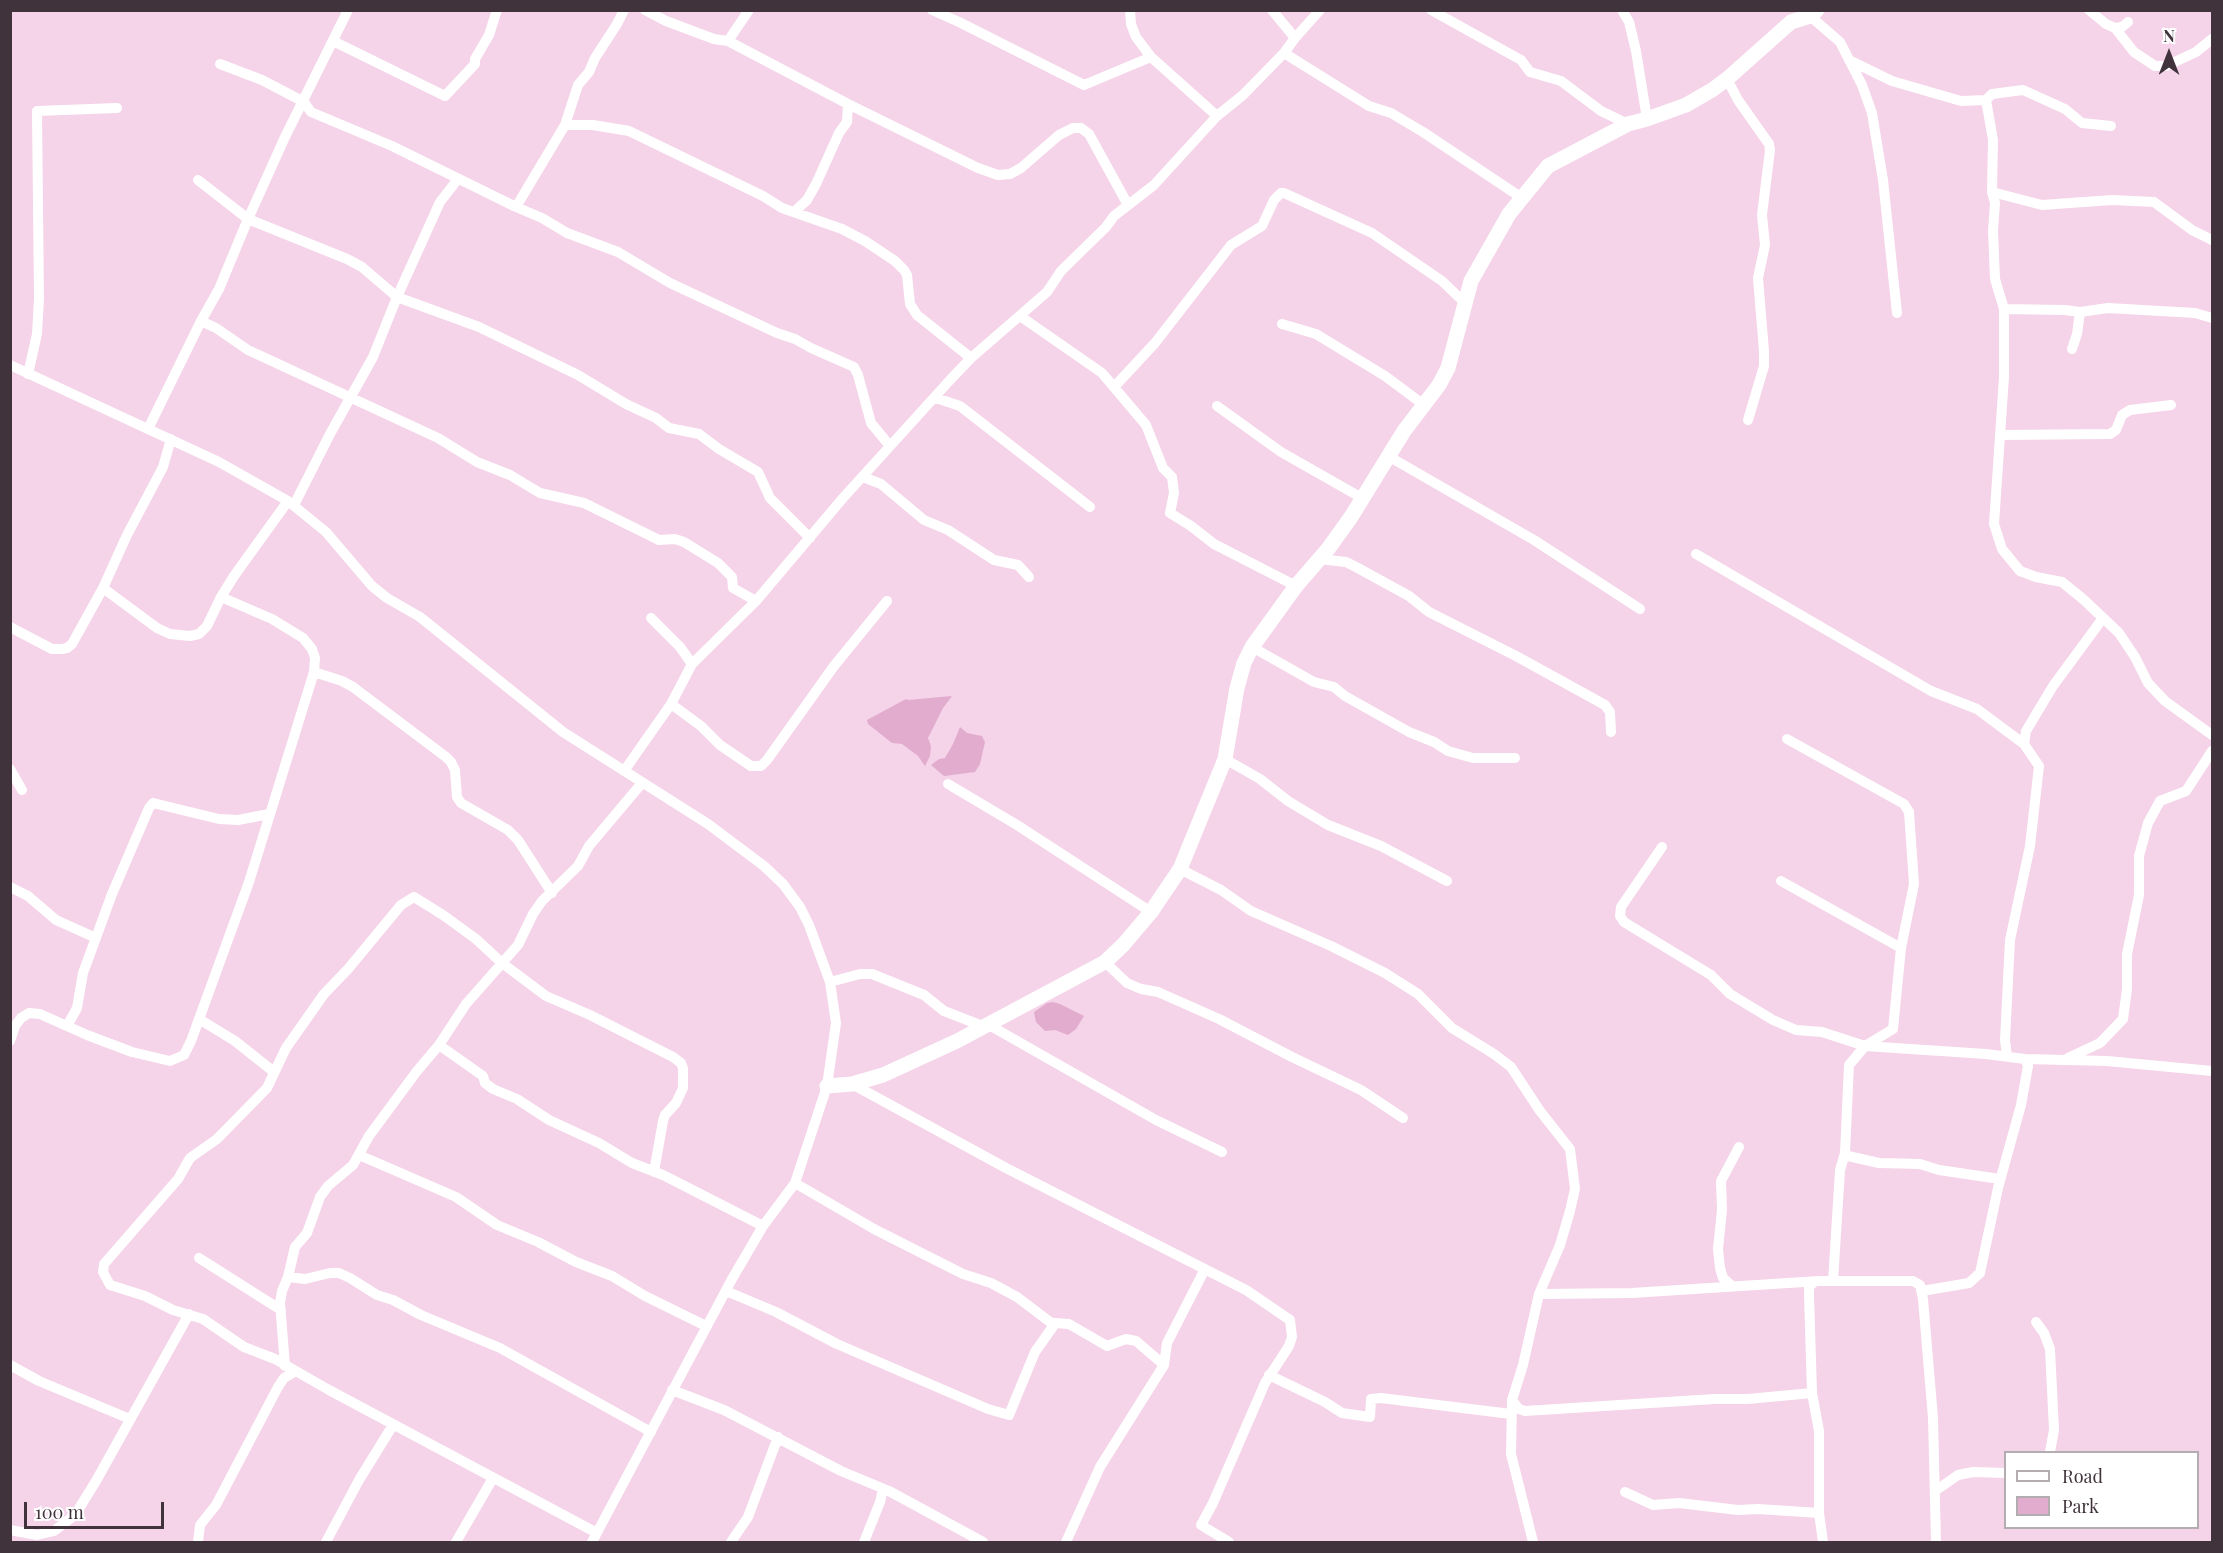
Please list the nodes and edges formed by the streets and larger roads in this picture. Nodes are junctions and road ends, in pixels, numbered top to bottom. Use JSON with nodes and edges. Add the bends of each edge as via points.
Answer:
{"nodes":[{"id":1,"x":348,"y":10,"type":"edge"},
{"id":2,"x":497,"y":10,"type":"edge"},
{"id":3,"x":624,"y":10,"type":"edge"},
{"id":4,"x":632,"y":10,"type":"edge"},
{"id":5,"x":645,"y":10,"type":"edge"},
{"id":6,"x":749,"y":10,"type":"edge"},
{"id":7,"x":932,"y":10,"type":"edge"},
{"id":8,"x":1130,"y":10,"type":"edge"},
{"id":9,"x":1272,"y":10,"type":"edge"},
{"id":10,"x":1320,"y":10,"type":"edge"},
{"id":11,"x":1431,"y":10,"type":"edge"},
{"id":12,"x":1622,"y":10,"type":"edge"},
{"id":13,"x":2089,"y":10,"type":"edge"},
{"id":14,"x":1813,"y":13,"type":"edge"},
{"id":15,"x":2128,"y":22,"type":"dead end"},
{"id":16,"x":617,"y":24,"type":"junction"},
{"id":17,"x":2115,"y":28,"type":"junction"},
{"id":18,"x":1295,"y":38,"type":"junction"},
{"id":19,"x":2212,"y":39,"type":"edge"},
{"id":20,"x":333,"y":41,"type":"junction"},
{"id":21,"x":728,"y":41,"type":"junction"},
{"id":22,"x":1284,"y":53,"type":"junction"},
{"id":23,"x":1150,"y":57,"type":"junction"},
{"id":24,"x":1849,"y":60,"type":"junction"},
{"id":25,"x":220,"y":64,"type":"dead end"},
{"id":26,"x":1727,"y":79,"type":"junction"},
{"id":27,"x":1986,"y":100,"type":"junction"},
{"id":28,"x":304,"y":102,"type":"junction"},
{"id":29,"x":848,"y":104,"type":"junction"},
{"id":30,"x":117,"y":108,"type":"dead end"},
{"id":31,"x":311,"y":112,"type":"junction"},
{"id":32,"x":871,"y":114,"type":"junction"},
{"id":33,"x":1217,"y":116,"type":"junction"},
{"id":34,"x":296,"y":117,"type":"junction"},
{"id":35,"x":1647,"y":119,"type":"junction"},
{"id":36,"x":847,"y":122,"type":"junction"},
{"id":37,"x":1628,"y":124,"type":"junction"},
{"id":38,"x":565,"y":125,"type":"junction"},
{"id":39,"x":2111,"y":126,"type":"dead end"},
{"id":40,"x":458,"y":179,"type":"junction"},
{"id":41,"x":198,"y":180,"type":"dead end"},
{"id":42,"x":1992,"y":192,"type":"junction"},
{"id":43,"x":1522,"y":198,"type":"junction"},
{"id":44,"x":1128,"y":204,"type":"junction"},
{"id":45,"x":516,"y":207,"type":"junction"},
{"id":46,"x":794,"y":212,"type":"junction"},
{"id":47,"x":248,"y":219,"type":"junction"},
{"id":48,"x":2212,"y":240,"type":"edge"},
{"id":49,"x":397,"y":297,"type":"junction"},
{"id":50,"x":1464,"y":302,"type":"junction"},
{"id":51,"x":2004,"y":309,"type":"junction"},
{"id":52,"x":2080,"y":312,"type":"junction"},
{"id":53,"x":1897,"y":313,"type":"dead end"},
{"id":54,"x":1020,"y":316,"type":"junction"},
{"id":55,"x":2212,"y":318,"type":"edge"},
{"id":56,"x":201,"y":321,"type":"junction"},
{"id":57,"x":1282,"y":324,"type":"dead end"},
{"id":58,"x":2073,"y":350,"type":"dead end"},
{"id":59,"x":971,"y":358,"type":"junction"},
{"id":60,"x":10,"y":365,"type":"edge"},
{"id":61,"x":28,"y":374,"type":"junction"},
{"id":62,"x":1115,"y":386,"type":"junction"},
{"id":63,"x":350,"y":398,"type":"junction"},
{"id":64,"x":936,"y":398,"type":"junction"},
{"id":65,"x":1424,"y":405,"type":"junction"},
{"id":66,"x":2171,"y":405,"type":"dead end"},
{"id":67,"x":1217,"y":406,"type":"dead end"},
{"id":68,"x":1748,"y":420,"type":"dead end"},
{"id":69,"x":148,"y":429,"type":"junction"},
{"id":70,"x":2001,"y":435,"type":"junction"},
{"id":71,"x":171,"y":439,"type":"junction"},
{"id":72,"x":890,"y":446,"type":"junction"},
{"id":73,"x":1388,"y":456,"type":"junction"},
{"id":74,"x":863,"y":477,"type":"junction"},
{"id":75,"x":1362,"y":498,"type":"junction"},
{"id":76,"x":291,"y":503,"type":"junction"},
{"id":77,"x":1090,"y":507,"type":"dead end"},
{"id":78,"x":810,"y":538,"type":"junction"},
{"id":79,"x":1696,"y":554,"type":"dead end"},
{"id":80,"x":1319,"y":559,"type":"junction"},
{"id":81,"x":1029,"y":577,"type":"dead end"},
{"id":82,"x":1296,"y":586,"type":"junction"},
{"id":83,"x":103,"y":588,"type":"junction"},
{"id":84,"x":220,"y":597,"type":"junction"},
{"id":85,"x":756,"y":601,"type":"junction"},
{"id":86,"x":887,"y":602,"type":"dead end"},
{"id":87,"x":1640,"y":609,"type":"dead end"},
{"id":88,"x":651,"y":618,"type":"dead end"},
{"id":89,"x":2103,"y":618,"type":"junction"},
{"id":90,"x":10,"y":627,"type":"edge"},
{"id":91,"x":1252,"y":647,"type":"junction"},
{"id":92,"x":692,"y":664,"type":"junction"},
{"id":93,"x":314,"y":672,"type":"junction"},
{"id":94,"x":670,"y":704,"type":"junction"},
{"id":95,"x":1611,"y":732,"type":"dead end"},
{"id":96,"x":2212,"y":735,"type":"edge"},
{"id":97,"x":1787,"y":739,"type":"dead end"},
{"id":98,"x":2025,"y":744,"type":"junction"},
{"id":99,"x":2212,"y":751,"type":"edge"},
{"id":100,"x":1515,"y":758,"type":"dead end"},
{"id":101,"x":1225,"y":759,"type":"junction"},
{"id":102,"x":10,"y":769,"type":"edge"},
{"id":103,"x":624,"y":771,"type":"junction"},
{"id":104,"x":642,"y":783,"type":"junction"},
{"id":105,"x":948,"y":783,"type":"dead end"},
{"id":106,"x":22,"y":790,"type":"dead end"},
{"id":107,"x":269,"y":814,"type":"junction"},
{"id":108,"x":1662,"y":847,"type":"dead end"},
{"id":109,"x":1180,"y":869,"type":"junction"},
{"id":110,"x":1446,"y":881,"type":"dead end"},
{"id":111,"x":1781,"y":881,"type":"dead end"},
{"id":112,"x":10,"y":887,"type":"edge"},
{"id":113,"x":552,"y":893,"type":"junction"},
{"id":114,"x":1151,"y":912,"type":"junction"},
{"id":115,"x":96,"y":938,"type":"junction"},
{"id":116,"x":1901,"y":948,"type":"junction"},
{"id":117,"x":501,"y":958,"type":"junction"},
{"id":118,"x":1105,"y":962,"type":"junction"},
{"id":119,"x":830,"y":982,"type":"junction"},
{"id":120,"x":199,"y":1019,"type":"junction"},
{"id":121,"x":67,"y":1026,"type":"junction"},
{"id":122,"x":987,"y":1026,"type":"junction"},
{"id":123,"x":10,"y":1041,"type":"edge"},
{"id":124,"x":439,"y":1045,"type":"junction"},
{"id":125,"x":1864,"y":1046,"type":"junction"},
{"id":126,"x":2007,"y":1056,"type":"junction"},
{"id":127,"x":2025,"y":1059,"type":"junction"},
{"id":128,"x":2065,"y":1059,"type":"junction"},
{"id":129,"x":2212,"y":1071,"type":"edge"},
{"id":130,"x":274,"y":1072,"type":"junction"},
{"id":131,"x":852,"y":1084,"type":"junction"},
{"id":132,"x":827,"y":1086,"type":"junction"},
{"id":133,"x":1403,"y":1118,"type":"dead end"},
{"id":134,"x":1739,"y":1147,"type":"dead end"},
{"id":135,"x":1222,"y":1152,"type":"dead end"},
{"id":136,"x":1845,"y":1153,"type":"junction"},
{"id":137,"x":359,"y":1155,"type":"junction"},
{"id":138,"x":654,"y":1172,"type":"junction"},
{"id":139,"x":2001,"y":1179,"type":"junction"},
{"id":140,"x":795,"y":1183,"type":"junction"},
{"id":141,"x":763,"y":1226,"type":"junction"},
{"id":142,"x":199,"y":1258,"type":"dead end"},
{"id":143,"x":1205,"y":1269,"type":"junction"},
{"id":144,"x":288,"y":1277,"type":"junction"},
{"id":145,"x":1833,"y":1281,"type":"junction"},
{"id":146,"x":1813,"y":1283,"type":"junction"},
{"id":147,"x":1732,"y":1286,"type":"junction"},
{"id":148,"x":726,"y":1291,"type":"junction"},
{"id":149,"x":1922,"y":1291,"type":"junction"},
{"id":150,"x":1539,"y":1294,"type":"junction"},
{"id":151,"x":280,"y":1310,"type":"junction"},
{"id":152,"x":189,"y":1314,"type":"junction"},
{"id":153,"x":2036,"y":1322,"type":"dead end"},
{"id":154,"x":1054,"y":1325,"type":"junction"},
{"id":155,"x":706,"y":1326,"type":"junction"},
{"id":156,"x":10,"y":1365,"type":"edge"},
{"id":157,"x":1164,"y":1365,"type":"junction"},
{"id":158,"x":291,"y":1368,"type":"junction"},
{"id":159,"x":1269,"y":1376,"type":"junction"},
{"id":160,"x":672,"y":1390,"type":"junction"},
{"id":161,"x":1812,"y":1392,"type":"junction"},
{"id":162,"x":1512,"y":1400,"type":"junction"},
{"id":163,"x":1511,"y":1414,"type":"junction"},
{"id":164,"x":130,"y":1419,"type":"junction"},
{"id":165,"x":393,"y":1425,"type":"junction"},
{"id":166,"x":651,"y":1432,"type":"junction"},
{"id":167,"x":778,"y":1437,"type":"junction"},
{"id":168,"x":2050,"y":1451,"type":"edge"},
{"id":169,"x":2004,"y":1473,"type":"edge"},
{"id":170,"x":493,"y":1478,"type":"junction"},
{"id":171,"x":883,"y":1489,"type":"junction"},
{"id":172,"x":1935,"y":1491,"type":"junction"},
{"id":173,"x":1625,"y":1492,"type":"dead end"},
{"id":174,"x":1819,"y":1513,"type":"junction"},
{"id":175,"x":10,"y":1530,"type":"edge"},
{"id":176,"x":594,"y":1538,"type":"edge"},
{"id":177,"x":37,"y":1539,"type":"edge"},
{"id":178,"x":978,"y":1541,"type":"edge"},
{"id":179,"x":198,"y":1542,"type":"edge"},
{"id":180,"x":326,"y":1542,"type":"edge"},
{"id":181,"x":456,"y":1542,"type":"edge"},
{"id":182,"x":731,"y":1542,"type":"edge"},
{"id":183,"x":864,"y":1542,"type":"edge"},
{"id":184,"x":1066,"y":1542,"type":"edge"},
{"id":185,"x":1229,"y":1542,"type":"edge"},
{"id":186,"x":1533,"y":1542,"type":"edge"},
{"id":187,"x":1822,"y":1542,"type":"edge"},
{"id":188,"x":1936,"y":1542,"type":"edge"}],
"edges":[{"from":1,"to":20,"type":"street"},
{"from":2,"to":20,"type":"street","via":[[475,64],[445,96]]},
{"from":3,"to":16,"type":"street"},
{"from":4,"to":16,"type":"street"},
{"from":5,"to":21,"type":"street","via":[[714,39]]},
{"from":6,"to":21,"type":"street"},
{"from":7,"to":23,"type":"street","via":[[1084,85]]},
{"from":8,"to":23,"type":"street","via":[[1136,37]]},
{"from":9,"to":18,"type":"street"},
{"from":10,"to":18,"type":"street"},
{"from":11,"to":37,"type":"street","via":[[1521,60],[1530,72],[1560,81],[1601,111]]},
{"from":12,"to":35,"type":"street","via":[[1636,51]]},
{"from":13,"to":17,"type":"street"},
{"from":14,"to":24,"type":"street","via":[[1840,42]]},
{"from":14,"to":26,"type":"street","via":[[1791,22]]},
{"from":15,"to":17,"type":"street"},
{"from":16,"to":38,"type":"street","via":[[578,85]]},
{"from":17,"to":19,"type":"street","via":[[2134,52],[2155,66],[2166,66],[2196,52]]},
{"from":18,"to":22,"type":"street"},
{"from":20,"to":28,"type":"street"},
{"from":21,"to":29,"type":"street"},
{"from":22,"to":33,"type":"street"},
{"from":22,"to":43,"type":"street","via":[[1370,106],[1423,132]]},
{"from":23,"to":33,"type":"street"},
{"from":24,"to":27,"type":"street","via":[[1923,91],[1961,101]]},
{"from":24,"to":53,"type":"street","via":[[1872,113],[1878,143]]},
{"from":25,"to":28,"type":"street"},
{"from":26,"to":35,"type":"street","via":[[1686,105]]},
{"from":26,"to":68,"type":"street","via":[[1770,150],[1762,215],[1766,245],[1758,278],[1764,366]]},
{"from":27,"to":39,"type":"street","via":[[1992,94],[2023,90],[2065,109],[2082,123]]},
{"from":27,"to":42,"type":"street","via":[[1993,140]]},
{"from":28,"to":31,"type":"street"},
{"from":28,"to":34,"type":"street"},
{"from":29,"to":32,"type":"street"},
{"from":29,"to":36,"type":"street"},
{"from":30,"to":61,"type":"street","via":[[37,111],[38,334]]},
{"from":31,"to":34,"type":"street"},
{"from":31,"to":40,"type":"street"},
{"from":32,"to":36,"type":"street"},
{"from":32,"to":44,"type":"street","via":[[998,175],[1021,168],[1059,135],[1081,128],[1089,134]]},
{"from":33,"to":44,"type":"street","via":[[1154,185]]},
{"from":34,"to":47,"type":"street"},
{"from":35,"to":37,"type":"street"},
{"from":36,"to":46,"type":"street","via":[[807,200]]},
{"from":37,"to":43,"type":"street","via":[[1548,166]]},
{"from":38,"to":45,"type":"street"},
{"from":38,"to":46,"type":"street","via":[[629,131]]},
{"from":40,"to":45,"type":"street"},
{"from":40,"to":49,"type":"street","via":[[440,202]]},
{"from":41,"to":47,"type":"street"},
{"from":42,"to":48,"type":"street","via":[[2042,205],[2112,200],[2154,202]]},
{"from":42,"to":51,"type":"street","via":[[1995,279]]},
{"from":43,"to":50,"type":"street","via":[[1489,248]]},
{"from":44,"to":54,"type":"street"},
{"from":45,"to":72,"type":"street","via":[[567,233],[618,252],[670,283],[854,368],[871,423]]},
{"from":46,"to":59,"type":"street","via":[[865,241],[895,261],[907,275],[910,304],[917,315]]},
{"from":47,"to":49,"type":"street","via":[[347,259]]},
{"from":47,"to":56,"type":"street","via":[[219,290]]},
{"from":49,"to":63,"type":"street","via":[[373,357]]},
{"from":49,"to":78,"type":"street","via":[[478,327],[578,375],[669,428],[705,437],[758,472],[770,498]]},
{"from":50,"to":62,"type":"street","via":[[1442,281],[1372,233],[1284,192],[1274,200],[1262,226],[1231,245],[1155,343]]},
{"from":50,"to":65,"type":"street","via":[[1448,368]]},
{"from":51,"to":52,"type":"street"},
{"from":51,"to":70,"type":"street"},
{"from":52,"to":55,"type":"street","via":[[2117,308],[2195,312]]},
{"from":52,"to":58,"type":"street"},
{"from":54,"to":59,"type":"street"},
{"from":54,"to":62,"type":"street"},
{"from":56,"to":63,"type":"street","via":[[248,350]]},
{"from":56,"to":69,"type":"street"},
{"from":57,"to":65,"type":"street","via":[[1316,334]]},
{"from":59,"to":64,"type":"street"},
{"from":60,"to":61,"type":"street"},
{"from":61,"to":69,"type":"street"},
{"from":62,"to":82,"type":"street","via":[[1146,424],[1162,468],[1172,477],[1170,513],[1214,544]]},
{"from":63,"to":76,"type":"street"},
{"from":63,"to":85,"type":"street","via":[[438,438],[540,493],[584,503],[658,540],[684,542],[718,564],[732,577],[733,588]]},
{"from":64,"to":72,"type":"street"},
{"from":64,"to":77,"type":"street","via":[[960,406]]},
{"from":65,"to":73,"type":"street"},
{"from":66,"to":70,"type":"street","via":[[2130,410],[2110,434]]},
{"from":67,"to":75,"type":"street","via":[[1281,452]]},
{"from":69,"to":71,"type":"street"},
{"from":70,"to":89,"type":"street","via":[[1994,524],[2002,549],[2020,571],[2062,582]]},
{"from":71,"to":76,"type":"street"},
{"from":71,"to":83,"type":"street","via":[[163,467]]},
{"from":72,"to":74,"type":"street"},
{"from":73,"to":75,"type":"street"},
{"from":73,"to":87,"type":"street","via":[[1534,540]]},
{"from":74,"to":78,"type":"street"},
{"from":74,"to":81,"type":"street","via":[[880,484],[924,520],[948,530],[994,560],[1018,565]]},
{"from":75,"to":80,"type":"street"},
{"from":76,"to":84,"type":"street"},
{"from":76,"to":103,"type":"street","via":[[326,532],[372,586],[420,617],[563,732]]},
{"from":78,"to":85,"type":"street"},
{"from":79,"to":98,"type":"street","via":[[1930,691],[1977,709]]},
{"from":80,"to":82,"type":"street"},
{"from":80,"to":95,"type":"street","via":[[1356,567],[1409,596],[1429,612],[1605,705],[1610,712]]},
{"from":82,"to":91,"type":"street"},
{"from":83,"to":84,"type":"street","via":[[158,628],[180,636],[199,634],[207,626]]},
{"from":83,"to":90,"type":"street","via":[[67,648],[52,649]]},
{"from":84,"to":93,"type":"street","via":[[272,619],[303,638],[315,658]]},
{"from":85,"to":92,"type":"street"},
{"from":86,"to":94,"type":"street","via":[[761,765],[751,766],[743,761]]},
{"from":88,"to":92,"type":"street"},
{"from":89,"to":96,"type":"street","via":[[2130,649],[2148,684]]},
{"from":89,"to":98,"type":"street","via":[[2053,686],[2026,731]]},
{"from":91,"to":100,"type":"street","via":[[1314,682],[1334,687],[1448,751],[1473,758]]},
{"from":91,"to":101,"type":"street","via":[[1244,663]]},
{"from":92,"to":94,"type":"street"},
{"from":93,"to":107,"type":"street"},
{"from":93,"to":113,"type":"street","via":[[352,687],[452,762],[461,803],[508,830]]},
{"from":94,"to":103,"type":"street"},
{"from":97,"to":116,"type":"street","via":[[1904,804],[1909,812],[1914,884]]},
{"from":98,"to":126,"type":"street","via":[[2039,766],[2030,846],[2010,940]]},
{"from":99,"to":128,"type":"street","via":[[2187,791],[2160,801],[2148,823],[2139,855],[2139,895],[2127,954],[2123,1019],[2100,1043]]},
{"from":101,"to":109,"type":"street"},
{"from":101,"to":110,"type":"street","via":[[1328,825],[1381,846]]},
{"from":102,"to":106,"type":"street"},
{"from":103,"to":104,"type":"street"},
{"from":104,"to":113,"type":"street","via":[[589,846],[578,866]]},
{"from":104,"to":119,"type":"street","via":[[708,824],[783,884],[805,916]]},
{"from":105,"to":114,"type":"street"},
{"from":107,"to":115,"type":"street","via":[[219,819],[153,803]]},
{"from":107,"to":120,"type":"street","via":[[242,904]]},
{"from":108,"to":125,"type":"street","via":[[1621,907],[1624,922],[1773,1020],[1796,1030],[1822,1032]]},
{"from":109,"to":114,"type":"street"},
{"from":109,"to":150,"type":"street","via":[[1251,911],[1393,978],[1418,994],[1452,1028],[1510,1067],[1572,1156],[1575,1189],[1567,1224]]},
{"from":111,"to":116,"type":"street"},
{"from":112,"to":115,"type":"street","via":[[28,896],[56,920]]},
{"from":113,"to":117,"type":"street","via":[[533,914],[518,945]]},
{"from":114,"to":118,"type":"street"},
{"from":115,"to":121,"type":"street"},
{"from":116,"to":125,"type":"street","via":[[1893,1029]]},
{"from":117,"to":124,"type":"street"},
{"from":117,"to":130,"type":"street","via":[[420,899],[409,899],[324,994]]},
{"from":117,"to":138,"type":"street","via":[[546,996],[681,1063],[682,1088],[663,1121]]},
{"from":118,"to":122,"type":"street"},
{"from":118,"to":133,"type":"street","via":[[1127,983],[1219,1019],[1361,1090]]},
{"from":119,"to":122,"type":"street","via":[[872,974],[924,995],[944,1011]]},
{"from":119,"to":132,"type":"street","via":[[836,1023]]},
{"from":120,"to":121,"type":"street","via":[[184,1055],[170,1061],[132,1052]]},
{"from":120,"to":130,"type":"street"},
{"from":121,"to":123,"type":"street","via":[[29,1013],[15,1026]]},
{"from":122,"to":131,"type":"street","via":[[883,1075]]},
{"from":122,"to":135,"type":"street"},
{"from":124,"to":137,"type":"street"},
{"from":124,"to":138,"type":"street","via":[[483,1076],[493,1089]]},
{"from":125,"to":126,"type":"street"},
{"from":125,"to":136,"type":"street","via":[[1849,1065]]},
{"from":126,"to":127,"type":"street"},
{"from":127,"to":128,"type":"street"},
{"from":127,"to":139,"type":"street","via":[[2028,1066],[2021,1105]]},
{"from":128,"to":129,"type":"street"},
{"from":130,"to":152,"type":"street","via":[[267,1088],[254,1102],[217,1139],[190,1158],[178,1179],[104,1264],[103,1272],[110,1285]]},
{"from":131,"to":132,"type":"street"},
{"from":131,"to":143,"type":"street"},
{"from":132,"to":140,"type":"street"},
{"from":134,"to":147,"type":"street","via":[[1720,1181],[1720,1269]]},
{"from":136,"to":139,"type":"street","via":[[1879,1163],[1920,1164]]},
{"from":136,"to":145,"type":"street","via":[[1840,1170]]},
{"from":137,"to":144,"type":"street","via":[[320,1197],[307,1233],[295,1247]]},
{"from":137,"to":155,"type":"street","via":[[456,1197],[496,1225],[612,1276]]},
{"from":138,"to":141,"type":"street"},
{"from":139,"to":149,"type":"street","via":[[1980,1273],[1969,1283]]},
{"from":140,"to":141,"type":"street"},
{"from":140,"to":154,"type":"street","via":[[874,1229],[1017,1297]]},
{"from":141,"to":148,"type":"street"},
{"from":142,"to":151,"type":"street"},
{"from":143,"to":157,"type":"street","via":[[1167,1343]]},
{"from":143,"to":159,"type":"street","via":[[1246,1290],[1290,1320],[1289,1346]]},
{"from":144,"to":151,"type":"street"},
{"from":144,"to":166,"type":"street","via":[[305,1279],[339,1273],[377,1295],[500,1348]]},
{"from":145,"to":146,"type":"street"},
{"from":145,"to":149,"type":"street","via":[[1913,1281]]},
{"from":146,"to":147,"type":"street"},
{"from":146,"to":161,"type":"street","via":[[1809,1287]]},
{"from":147,"to":150,"type":"street"},
{"from":148,"to":154,"type":"street","via":[[837,1344],[1009,1415],[1035,1352]]},
{"from":148,"to":155,"type":"street"},
{"from":149,"to":172,"type":"street"},
{"from":150,"to":162,"type":"street"},
{"from":151,"to":158,"type":"street"},
{"from":152,"to":158,"type":"street","via":[[203,1318],[244,1347]]},
{"from":152,"to":164,"type":"street"},
{"from":153,"to":168,"type":"street","via":[[2050,1349],[2054,1430]]},
{"from":154,"to":157,"type":"street","via":[[1069,1324],[1107,1346],[1126,1338],[1136,1341]]},
{"from":155,"to":160,"type":"street"},
{"from":156,"to":164,"type":"street"},
{"from":157,"to":184,"type":"street","via":[[1100,1467]]},
{"from":158,"to":165,"type":"street"},
{"from":158,"to":179,"type":"street","via":[[200,1526]]},
{"from":159,"to":163,"type":"street","via":[[1342,1413],[1370,1417],[1371,1399],[1381,1398]]},
{"from":159,"to":185,"type":"street","via":[[1202,1525]]},
{"from":160,"to":166,"type":"street"},
{"from":160,"to":167,"type":"street"},
{"from":161,"to":162,"type":"street","via":[[1526,1411]]},
{"from":161,"to":174,"type":"street","via":[[1818,1431]]},
{"from":162,"to":163,"type":"street"},
{"from":163,"to":186,"type":"street","via":[[1511,1454]]},
{"from":164,"to":177,"type":"street","via":[[75,1515]]},
{"from":165,"to":170,"type":"street"},
{"from":165,"to":180,"type":"street"},
{"from":166,"to":176,"type":"street"},
{"from":167,"to":171,"type":"street"},
{"from":167,"to":182,"type":"street","via":[[748,1517]]},
{"from":169,"to":172,"type":"street","via":[[1959,1475]]},
{"from":170,"to":176,"type":"street"},
{"from":170,"to":181,"type":"street"},
{"from":171,"to":178,"type":"street"},
{"from":171,"to":183,"type":"street"},
{"from":172,"to":188,"type":"street"},
{"from":173,"to":174,"type":"street","via":[[1653,1505],[1679,1503]]},
{"from":174,"to":187,"type":"street"},
{"from":175,"to":177,"type":"street"}]}
